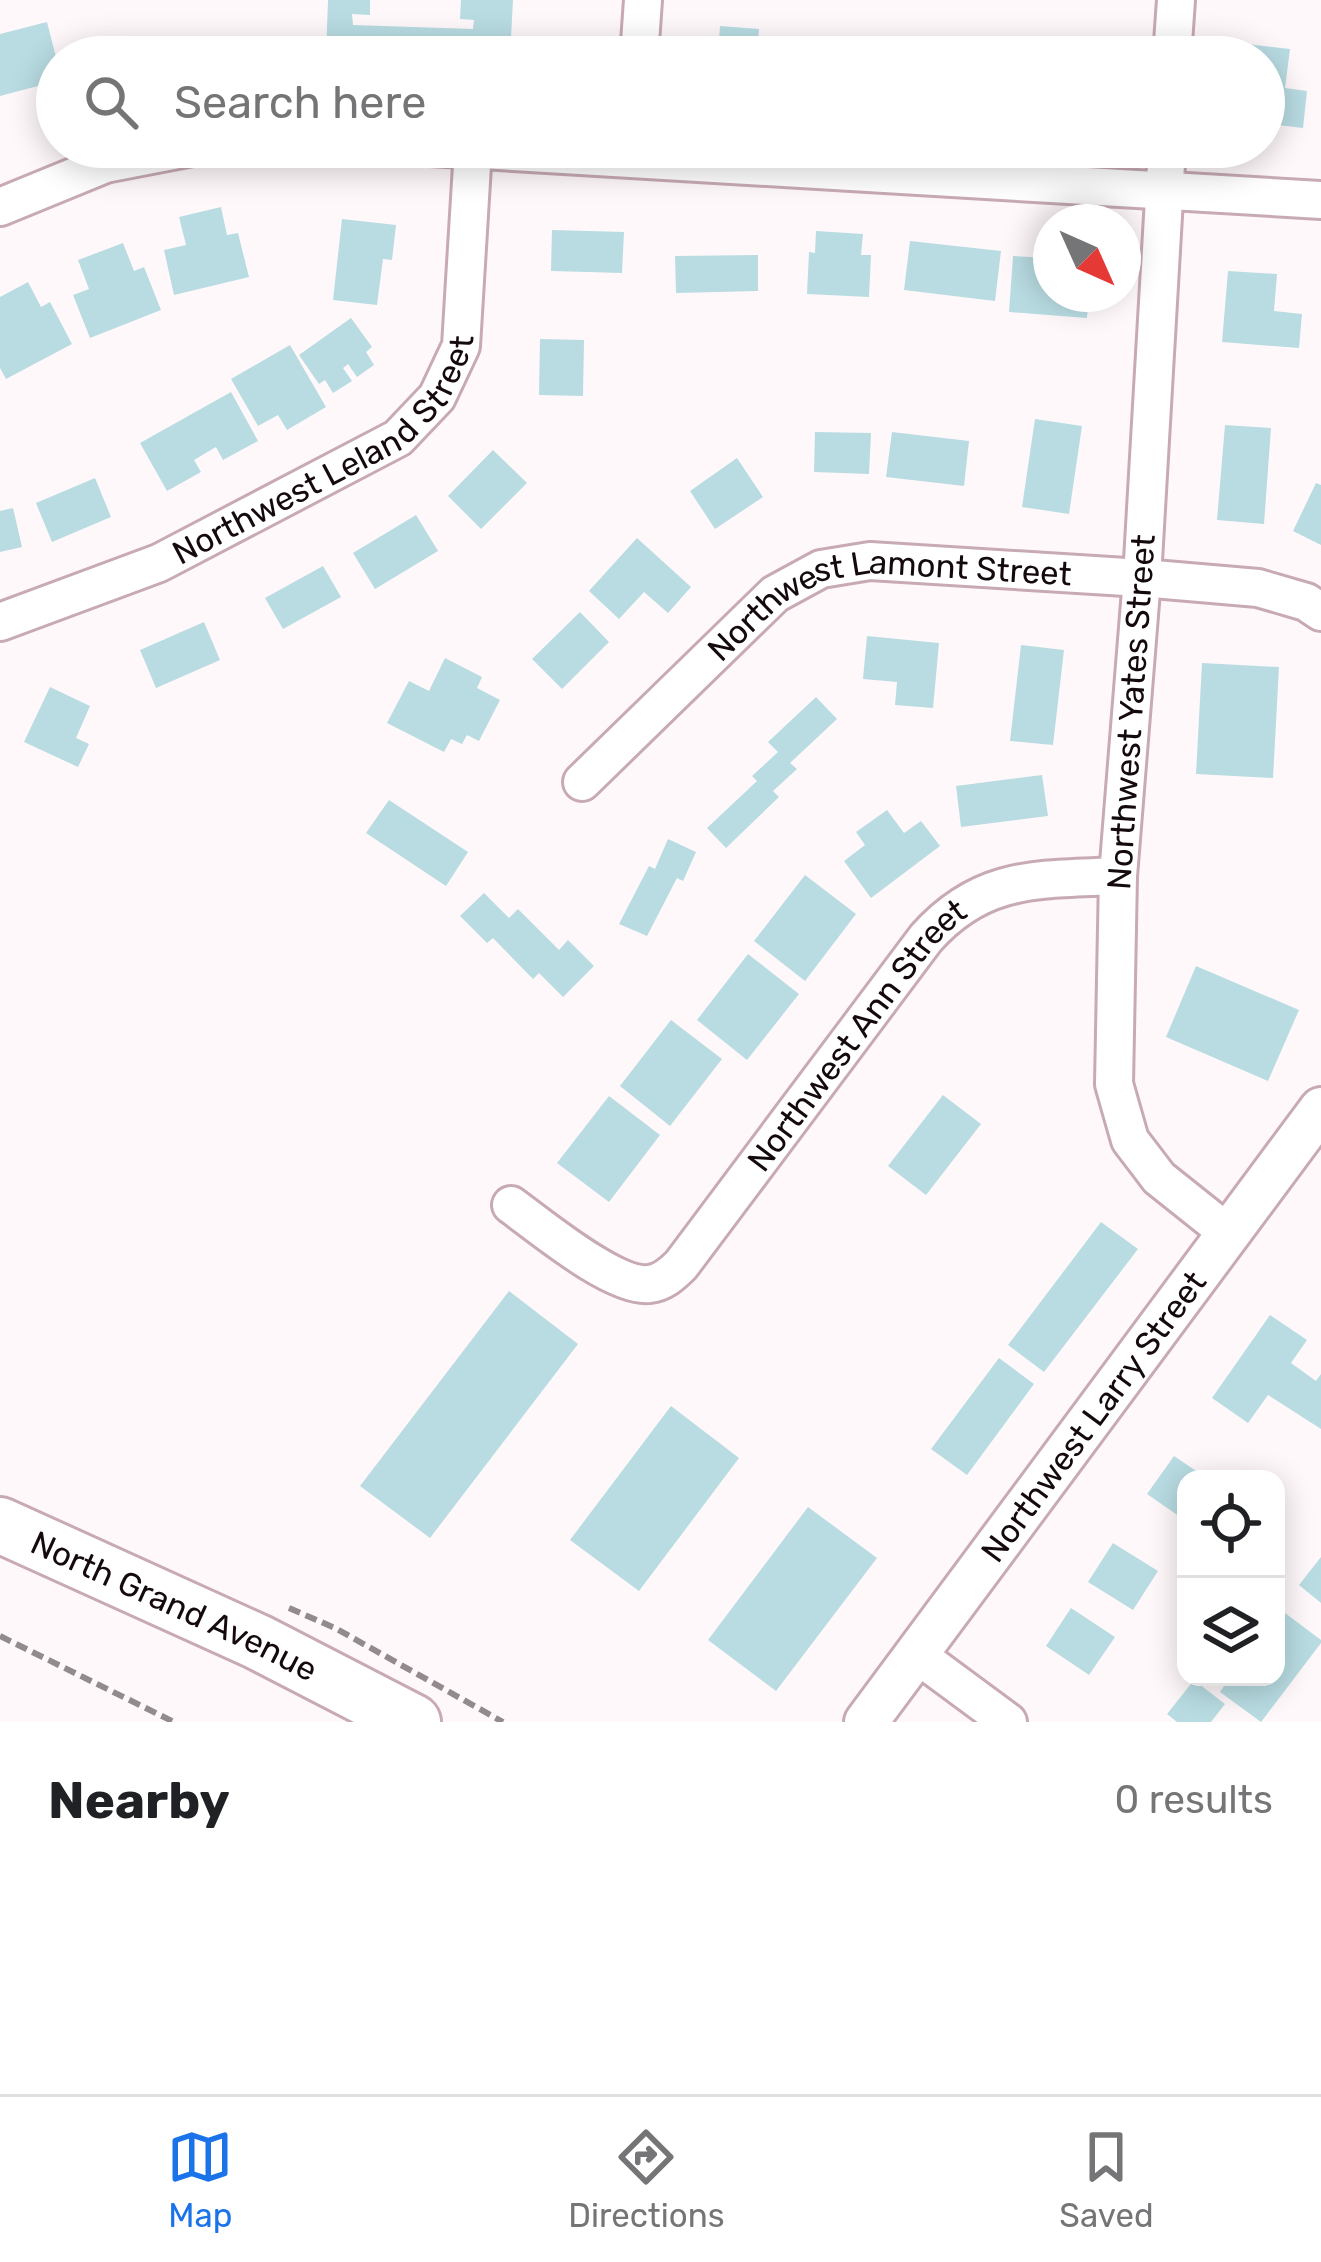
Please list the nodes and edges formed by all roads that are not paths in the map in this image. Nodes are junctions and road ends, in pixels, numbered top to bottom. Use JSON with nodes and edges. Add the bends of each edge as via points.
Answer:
{"nodes":[{"id":1,"x":643,"y":0,"type":"edge"},
{"id":2,"x":1175,"y":0,"type":"edge"},
{"id":3,"x":640,"y":36,"type":"edge"},
{"id":4,"x":1173,"y":36,"type":"edge"},
{"id":5,"x":95,"y":168,"type":"edge"},
{"id":6,"x":472,"y":168,"type":"edge"},
{"id":7,"x":842,"y":168,"type":"edge"},
{"id":8,"x":1166,"y":168,"type":"edge"},
{"id":9,"x":1164,"y":191,"type":"junction"},
{"id":10,"x":1321,"y":200,"type":"edge"},
{"id":11,"x":0,"y":208,"type":"edge"},
{"id":12,"x":1142,"y":578,"type":"junction"},
{"id":13,"x":1321,"y":612,"type":"edge"},
{"id":14,"x":0,"y":622,"type":"edge"},
{"id":15,"x":583,"y":782,"type":"dead end"},
{"id":16,"x":1118,"y":876,"type":"junction"},
{"id":17,"x":1321,"y":1109,"type":"edge"},
{"id":18,"x":511,"y":1205,"type":"dead end"},
{"id":19,"x":1228,"y":1233,"type":"junction"},
{"id":20,"x":0,"y":1526,"type":"edge"},
{"id":21,"x":916,"y":1654,"type":"junction"},
{"id":22,"x":413,"y":1722,"type":"edge"},
{"id":23,"x":866,"y":1722,"type":"edge"},
{"id":24,"x":1008,"y":1722,"type":"edge"}],
"edges":[{"from":1,"to":3,"type":"street"},
{"from":2,"to":4,"type":"street"},
{"from":5,"to":11,"type":"street"},
{"from":6,"to":14,"type":"street","name":"Northwest Leland Street","via":[[461,346],[437,397],[398,438],[159,563]]},
{"from":7,"to":9,"type":"street"},
{"from":8,"to":9,"type":"street","name":"Northwest Yates Street"},
{"from":9,"to":10,"type":"street"},
{"from":9,"to":12,"type":"street","name":"Northwest Yates Street"},
{"from":12,"to":13,"type":"street","name":"Northwest Lamont Street","via":[[1258,588]]},
{"from":12,"to":15,"type":"street","name":"Northwest Lamont Street","via":[[870,561],[821,569],[776,594]]},
{"from":12,"to":16,"type":"street","name":"Northwest Yates Street"},
{"from":16,"to":18,"type":"street","name":"Northwest Ann Street","via":[[1019,881],[944,918],[669,1277],[650,1284],[610,1274]]},
{"from":16,"to":19,"type":"street","name":"Northwest Yates Street","via":[[1114,1084],[1130,1140],[1159,1178]]},
{"from":17,"to":19,"type":"street","name":"Northwest Larry Street"},
{"from":19,"to":21,"type":"street","name":"Northwest Larry Street"},
{"from":20,"to":22,"type":"main road","name":"North Grand Avenue"},
{"from":21,"to":23,"type":"street","name":"Northwest Larry Street"},
{"from":21,"to":24,"type":"street"}]}
